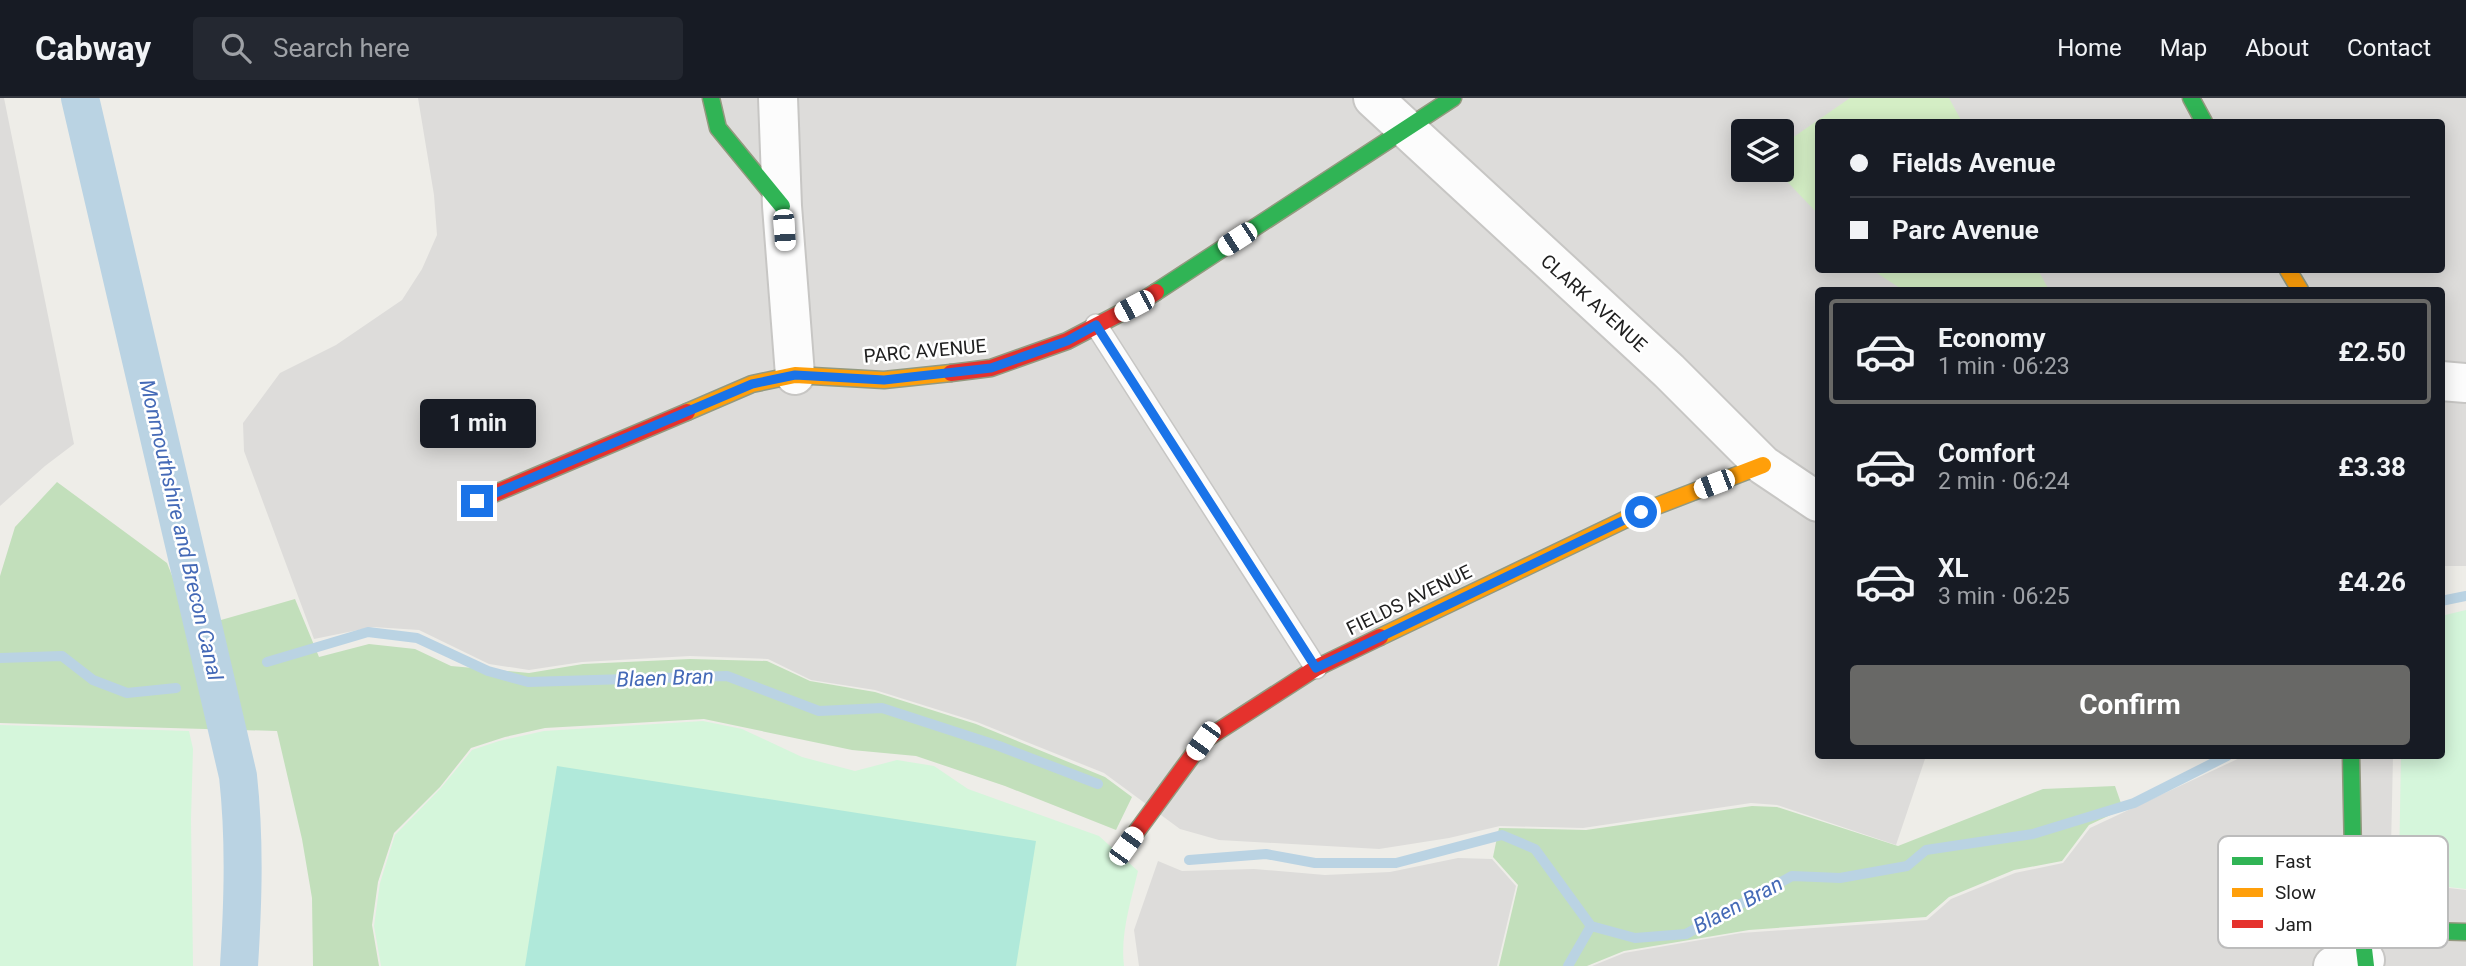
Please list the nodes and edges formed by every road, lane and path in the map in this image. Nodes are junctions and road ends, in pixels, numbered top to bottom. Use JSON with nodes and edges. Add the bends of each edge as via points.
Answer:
{"nodes":[{"id":1,"x":710,"y":98,"type":"edge"},
{"id":2,"x":778,"y":98,"type":"edge"},
{"id":3,"x":1373,"y":98,"type":"edge"},
{"id":4,"x":1453,"y":98,"type":"edge"},
{"id":5,"x":2191,"y":98,"type":"edge"},
{"id":6,"x":2202,"y":119,"type":"edge"},
{"id":7,"x":1406,"y":130,"type":"junction"},
{"id":8,"x":782,"y":206,"type":"junction"},
{"id":9,"x":1096,"y":325,"type":"junction"},
{"id":10,"x":795,"y":375,"type":"junction"},
{"id":11,"x":2445,"y":381,"type":"edge"},
{"id":12,"x":2466,"y":383,"type":"edge"},
{"id":13,"x":1763,"y":465,"type":"junction"},
{"id":14,"x":1815,"y":500,"type":"edge"},
{"id":15,"x":477,"y":501,"type":"dead end"},
{"id":16,"x":1316,"y":668,"type":"junction"},
{"id":17,"x":2351,"y":759,"type":"edge"},
{"id":18,"x":2353,"y":836,"type":"edge"},
{"id":19,"x":1126,"y":846,"type":"dead end"},
{"id":20,"x":2466,"y":932,"type":"edge"},
{"id":21,"x":2448,"y":936,"type":"edge"},
{"id":22,"x":2389,"y":948,"type":"edge"},
{"id":23,"x":2356,"y":955,"type":"edge"}],
"edges":[{"from":1,"to":8,"type":"street","via":[[718,128]]},
{"from":2,"to":8,"type":"street"},
{"from":3,"to":7,"type":"street","name":"CLARK AVENUE"},
{"from":4,"to":7,"type":"street","name":"PARC AVENUE"},
{"from":5,"to":6,"type":"street"},
{"from":7,"to":9,"type":"street","name":"PARC AVENUE","via":[[1134,306]]},
{"from":7,"to":13,"type":"street","name":"CLARK AVENUE","via":[[1669,371]]},
{"from":8,"to":10,"type":"street"},
{"from":9,"to":10,"type":"street","name":"PARC AVENUE","via":[[1067,341],[991,368],[884,380]]},
{"from":9,"to":16,"type":"lane"},
{"from":10,"to":15,"type":"street","name":"PARC AVENUE","via":[[752,384]]},
{"from":11,"to":12,"type":"street"},
{"from":13,"to":14,"type":"street","name":"CLARK AVENUE"},
{"from":13,"to":16,"type":"street","name":"FIELDS AVENUE","via":[[1641,512]]},
{"from":16,"to":19,"type":"street","name":"FIELDS AVENUE","via":[[1203,741]]},
{"from":17,"to":18,"type":"street"},
{"from":20,"to":21,"type":"street"},
{"from":22,"to":23,"type":"street"}]}
